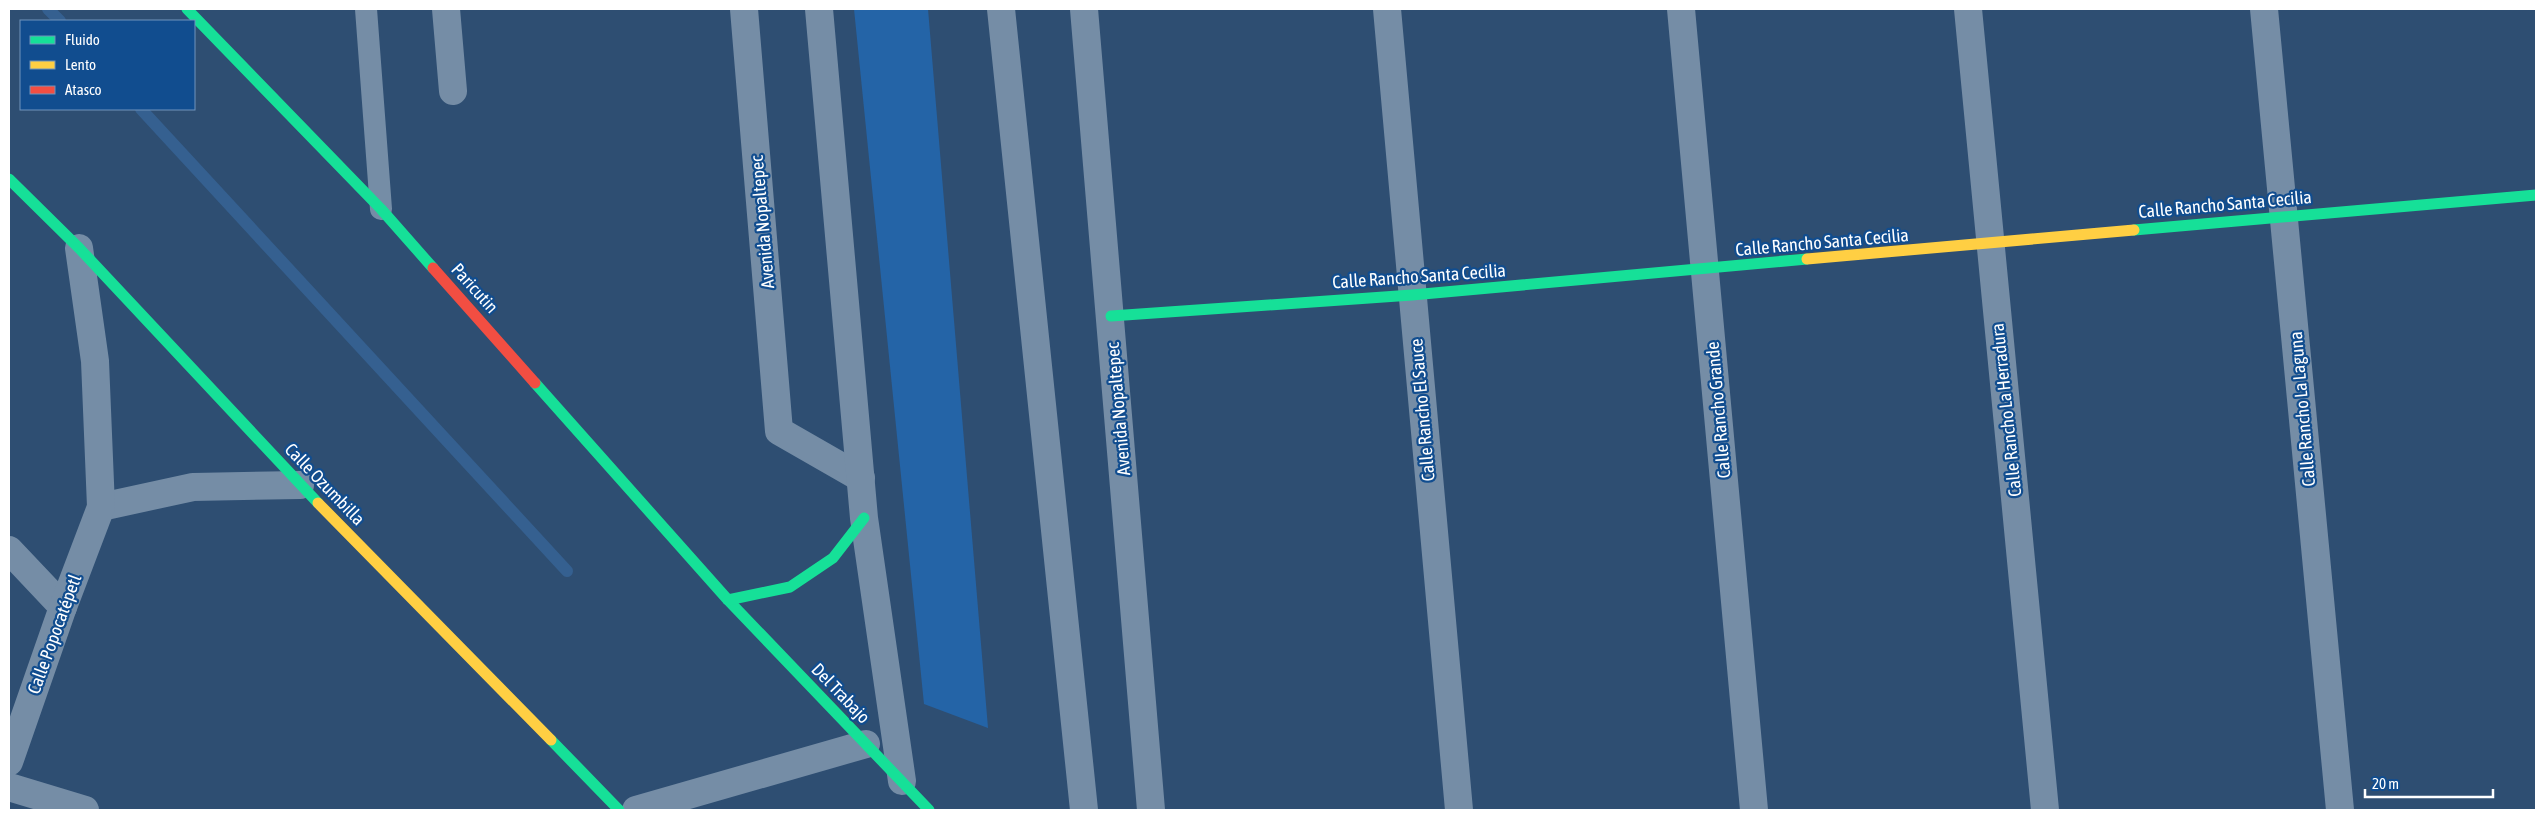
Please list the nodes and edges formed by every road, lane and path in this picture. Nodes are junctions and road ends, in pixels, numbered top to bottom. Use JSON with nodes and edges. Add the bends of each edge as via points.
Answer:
{"nodes":[{"id":1,"x":187,"y":9,"type":"edge"},
{"id":2,"x":366,"y":9,"type":"edge"},
{"id":3,"x":446,"y":9,"type":"edge"},
{"id":4,"x":744,"y":9,"type":"edge"},
{"id":5,"x":819,"y":9,"type":"edge"},
{"id":6,"x":1001,"y":9,"type":"edge"},
{"id":7,"x":1084,"y":9,"type":"edge"},
{"id":8,"x":1387,"y":9,"type":"edge"},
{"id":9,"x":1681,"y":9,"type":"edge"},
{"id":10,"x":1968,"y":9,"type":"edge"},
{"id":11,"x":2264,"y":9,"type":"edge"},
{"id":12,"x":453,"y":91,"type":"dead end"},
{"id":13,"x":9,"y":179,"type":"edge"},
{"id":14,"x":2536,"y":195,"type":"edge"},
{"id":15,"x":381,"y":209,"type":"junction"},
{"id":16,"x":2284,"y":216,"type":"junction"},
{"id":17,"x":1990,"y":243,"type":"junction"},
{"id":18,"x":79,"y":248,"type":"junction"},
{"id":19,"x":1705,"y":270,"type":"junction"},
{"id":20,"x":1412,"y":295,"type":"junction"},
{"id":21,"x":1111,"y":316,"type":"junction"},
{"id":22,"x":861,"y":478,"type":"junction"},
{"id":23,"x":300,"y":485,"type":"junction"},
{"id":24,"x":102,"y":507,"type":"junction"},
{"id":25,"x":864,"y":518,"type":"junction"},
{"id":26,"x":9,"y":550,"type":"edge"},
{"id":27,"x":728,"y":600,"type":"junction"},
{"id":28,"x":63,"y":607,"type":"junction"},
{"id":29,"x":866,"y":744,"type":"junction"},
{"id":30,"x":9,"y":762,"type":"edge"},
{"id":31,"x":9,"y":787,"type":"edge"},
{"id":32,"x":903,"y":791,"type":"junction"},
{"id":33,"x":85,"y":810,"type":"edge"},
{"id":34,"x":619,"y":810,"type":"edge"},
{"id":35,"x":636,"y":810,"type":"edge"},
{"id":36,"x":929,"y":810,"type":"edge"},
{"id":37,"x":1084,"y":810,"type":"edge"},
{"id":38,"x":1151,"y":810,"type":"edge"},
{"id":39,"x":1459,"y":810,"type":"edge"},
{"id":40,"x":1754,"y":810,"type":"edge"},
{"id":41,"x":2045,"y":810,"type":"edge"},
{"id":42,"x":2340,"y":810,"type":"edge"}],
"edges":[{"from":1,"to":15,"type":"street","name":"Paricutin"},
{"from":2,"to":15,"type":"lane"},
{"from":3,"to":12,"type":"street"},
{"from":4,"to":22,"type":"street","name":"Avenida Nopaltepec","via":[[779,431]]},
{"from":5,"to":22,"type":"street"},
{"from":6,"to":37,"type":"street"},
{"from":7,"to":21,"type":"street","name":"Avenida Nopaltepec"},
{"from":8,"to":20,"type":"street","name":"Calle Rancho El Sauce"},
{"from":9,"to":19,"type":"street","name":"Calle Rancho Grande"},
{"from":10,"to":17,"type":"street","name":"Calle Rancho La Herradura"},
{"from":11,"to":16,"type":"street","name":"Calle Rancho La Laguna"},
{"from":13,"to":18,"type":"street","name":"Calle Ozumbilla"},
{"from":14,"to":16,"type":"street","name":"Calle Rancho Santa Cecilia"},
{"from":15,"to":27,"type":"street","name":"Paricutin"},
{"from":16,"to":17,"type":"street","name":"Calle Rancho Santa Cecilia"},
{"from":16,"to":42,"type":"street","name":"Calle Rancho La Laguna"},
{"from":17,"to":19,"type":"street","name":"Calle Rancho Santa Cecilia"},
{"from":17,"to":41,"type":"street","name":"Calle Rancho La Herradura"},
{"from":18,"to":23,"type":"street","name":"Calle Ozumbilla"},
{"from":18,"to":24,"type":"street","name":"Calle Popocatépetl","via":[[96,361]]},
{"from":19,"to":20,"type":"street","name":"Calle Rancho Santa Cecilia"},
{"from":19,"to":40,"type":"street","name":"Calle Rancho Grande"},
{"from":20,"to":21,"type":"street","name":"Calle Rancho Santa Cecilia"},
{"from":20,"to":39,"type":"street","name":"Calle Rancho El Sauce"},
{"from":21,"to":38,"type":"street","name":"Avenida Nopaltepec"},
{"from":22,"to":25,"type":"street"},
{"from":23,"to":24,"type":"street","via":[[193,487]]},
{"from":23,"to":34,"type":"street","name":"Calle Ozumbilla"},
{"from":24,"to":28,"type":"street","name":"Calle Popocatépetl"},
{"from":25,"to":27,"type":"street","via":[[833,558],[790,587]]},
{"from":25,"to":32,"type":"street"},
{"from":26,"to":28,"type":"street"},
{"from":27,"to":29,"type":"street","name":"Del Trabajo"},
{"from":28,"to":30,"type":"street","name":"Calle Popocatépetl"},
{"from":29,"to":32,"type":"street","name":"Del Trabajo"},
{"from":29,"to":35,"type":"street"},
{"from":31,"to":33,"type":"street"},
{"from":32,"to":36,"type":"street","name":"Del Trabajo"}]}
